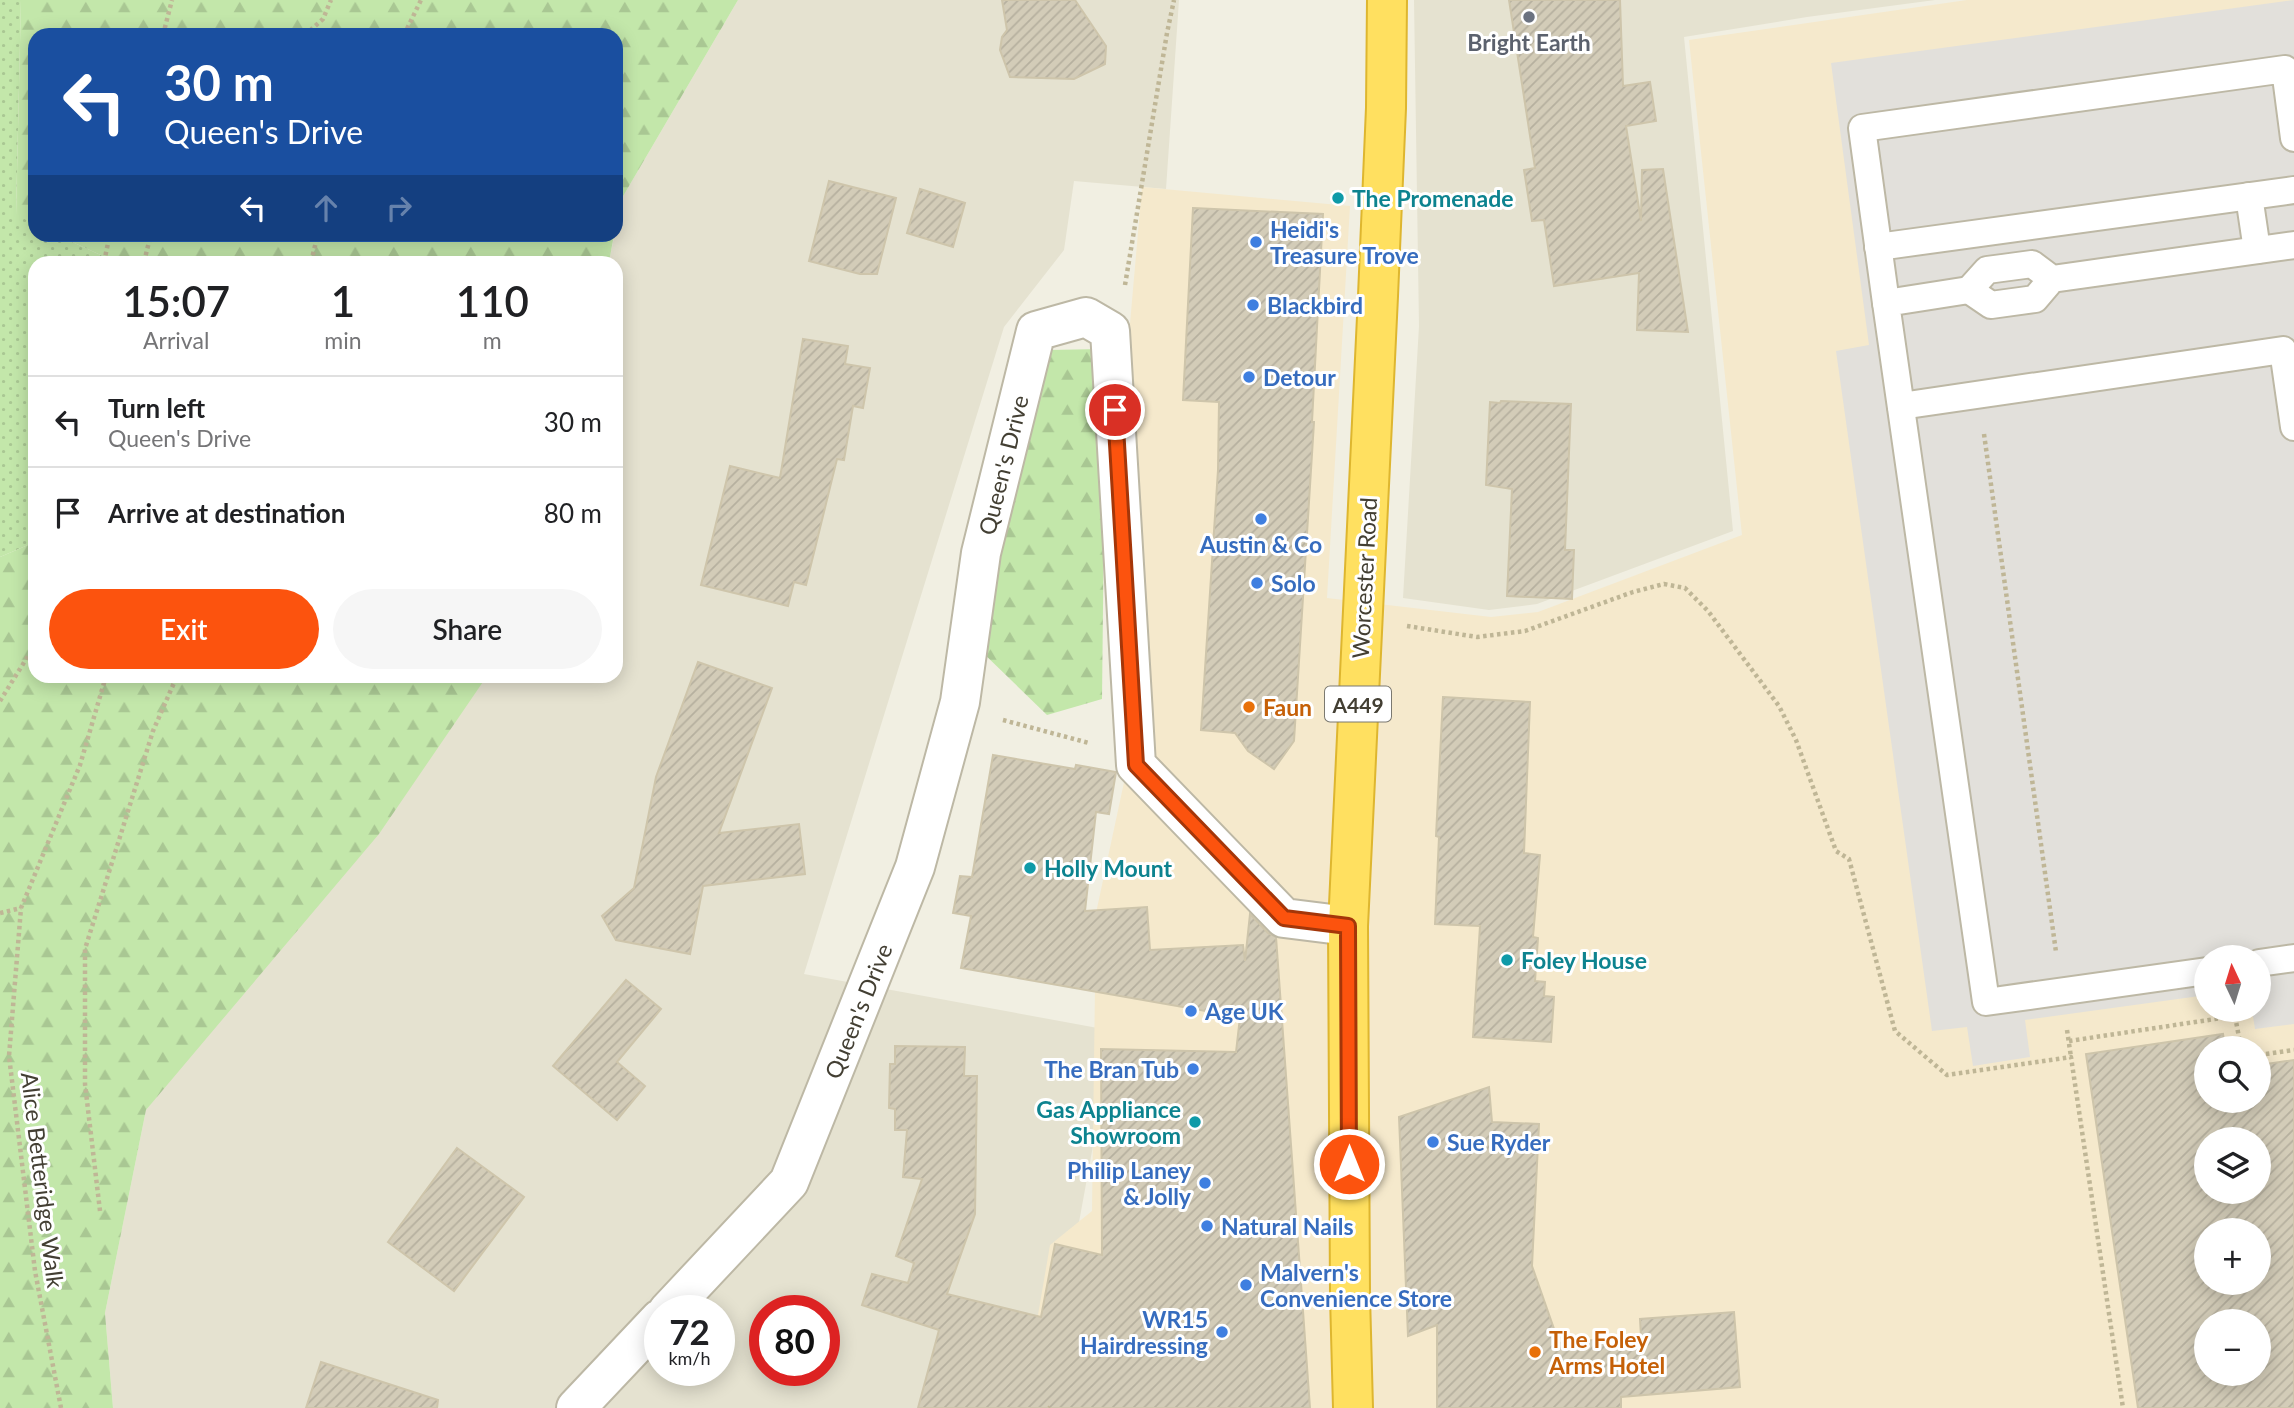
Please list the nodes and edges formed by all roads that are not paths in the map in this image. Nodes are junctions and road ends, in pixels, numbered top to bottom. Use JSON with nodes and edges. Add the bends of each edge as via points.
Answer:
{"nodes":[{"id":1,"x":1387,"y":0,"type":"edge"},
{"id":2,"x":2294,"y":138,"type":"edge"},
{"id":3,"x":2294,"y":190,"type":"edge"},
{"id":4,"x":2249,"y":196,"type":"junction"},
{"id":5,"x":2294,"y":246,"type":"edge"},
{"id":6,"x":1878,"y":247,"type":"junction"},
{"id":7,"x":2257,"y":250,"type":"junction"},
{"id":8,"x":1886,"y":303,"type":"junction"},
{"id":9,"x":1901,"y":406,"type":"junction"},
{"id":10,"x":2294,"y":426,"type":"edge"},
{"id":11,"x":1348,"y":926,"type":"junction"},
{"id":12,"x":2294,"y":958,"type":"edge"},
{"id":13,"x":2272,"y":961,"type":"edge"},
{"id":14,"x":2194,"y":973,"type":"edge"},
{"id":15,"x":683,"y":1295,"type":"edge"},
{"id":16,"x":644,"y":1336,"type":"edge"},
{"id":17,"x":576,"y":1408,"type":"edge"},
{"id":18,"x":1353,"y":1408,"type":"edge"}],
"edges":[{"from":1,"to":11,"type":"highway","name":"Worcester Road","number":"A449","via":[[1385,135]]},
{"from":2,"to":6,"type":"lane","via":[[2284,69],[1862,128]]},
{"from":3,"to":4,"type":"lane"},
{"from":4,"to":6,"type":"lane"},
{"from":4,"to":7,"type":"lane"},
{"from":5,"to":7,"type":"lane"},
{"from":6,"to":8,"type":"lane"},
{"from":7,"to":8,"type":"lane","via":[[2052,279],[2035,299],[1991,305],[1969,290]]},
{"from":8,"to":9,"type":"lane"},
{"from":9,"to":10,"type":"lane","via":[[2283,350]]},
{"from":9,"to":14,"type":"lane","via":[[1986,1002]]},
{"from":11,"to":15,"type":"street","name":"Queen's Drive","via":[[1284,918],[1136,765],[1110,331],[1086,317],[1037,331],[981,553],[960,702],[915,867],[789,1182]]},
{"from":11,"to":18,"type":"highway","name":"Worcester Road","number":"A449"},
{"from":12,"to":13,"type":"lane"},
{"from":16,"to":17,"type":"street"}]}
